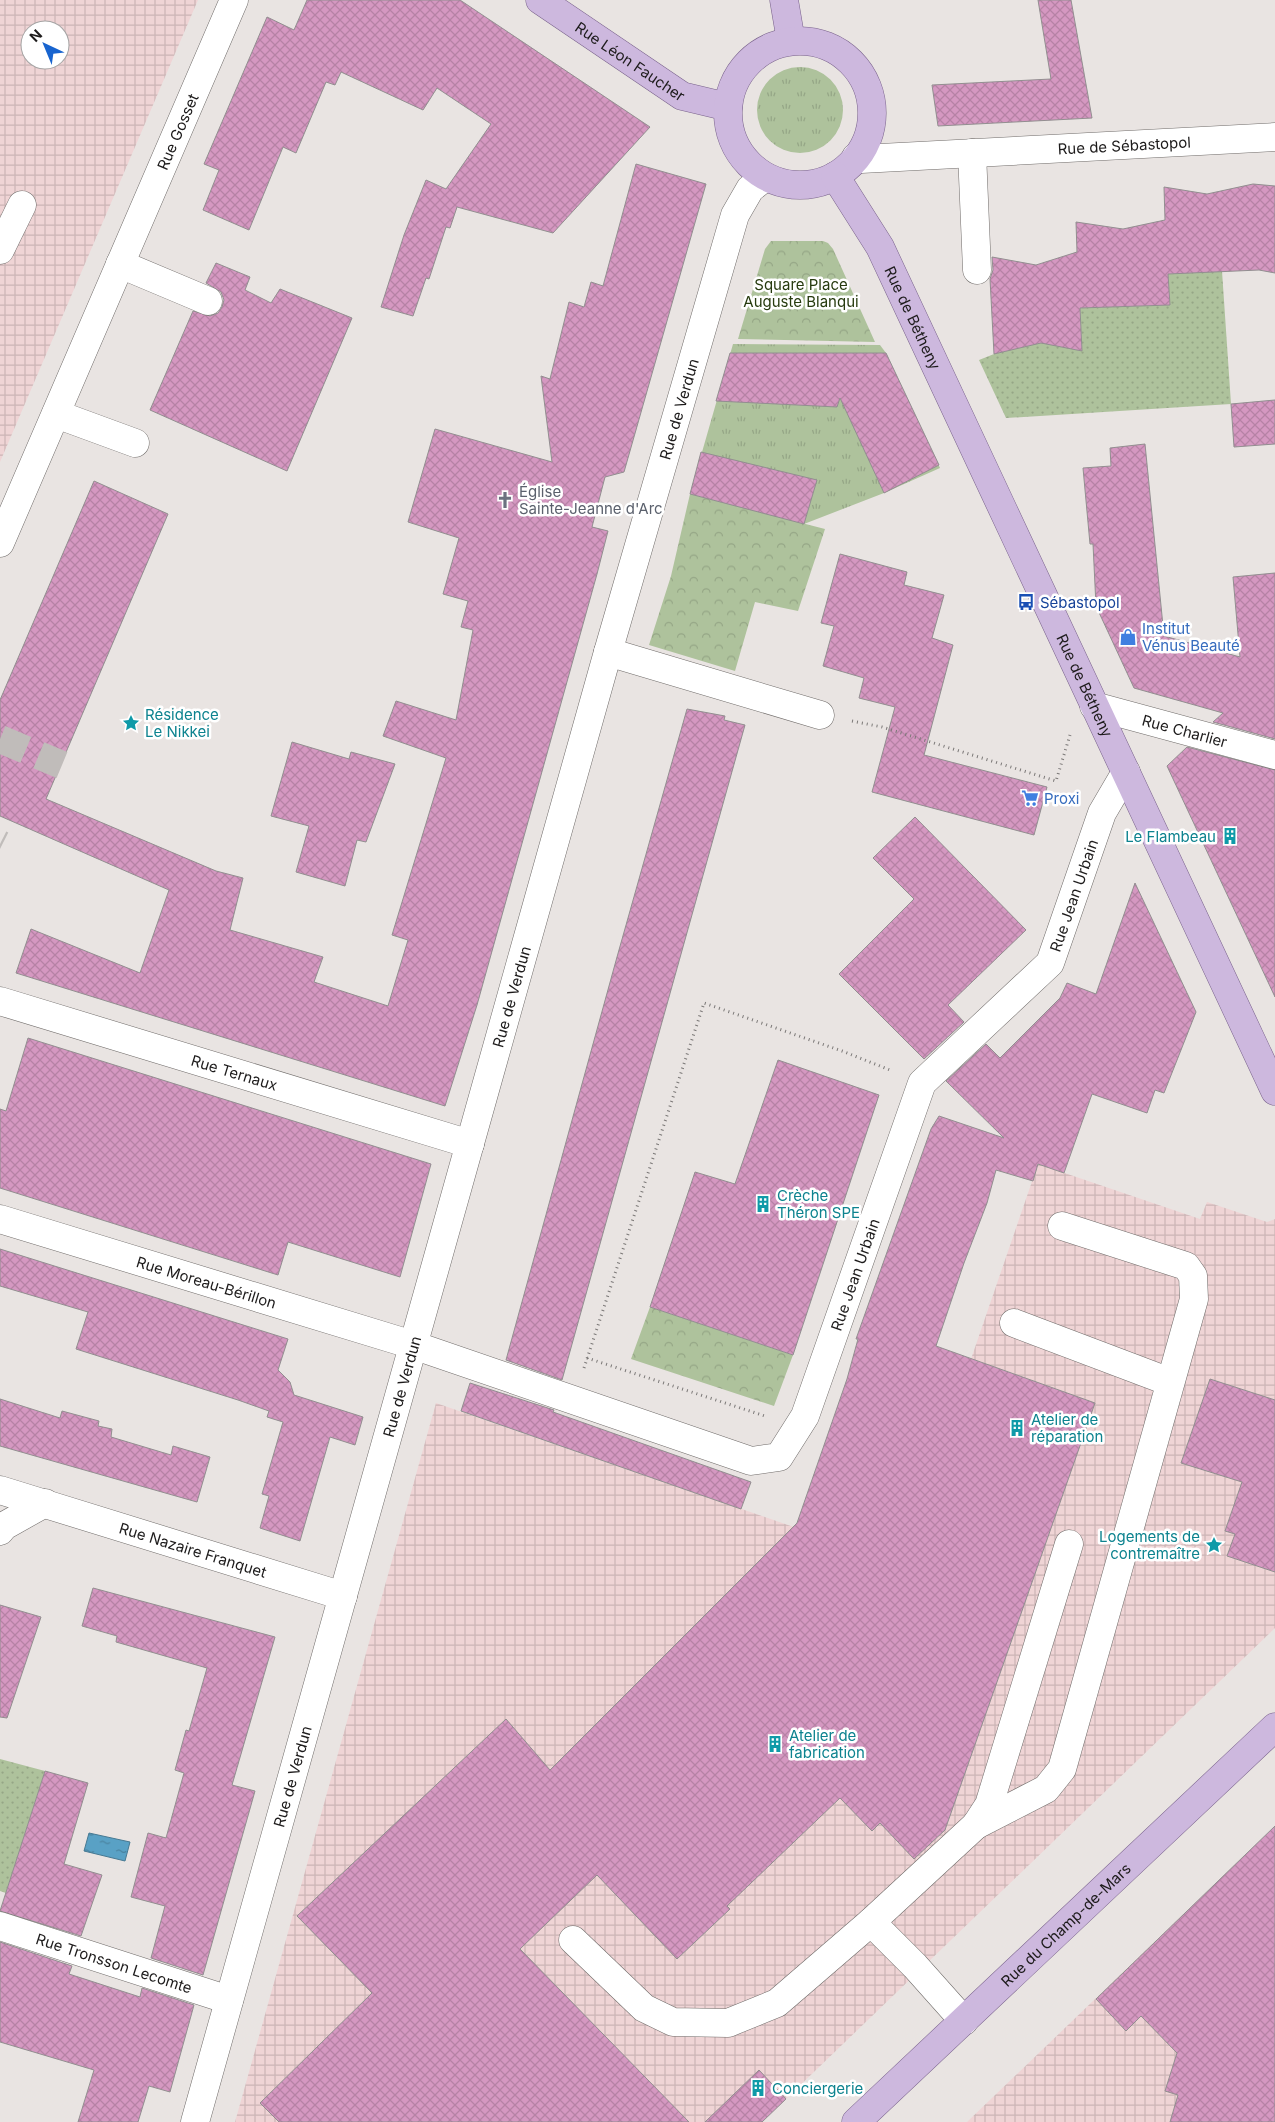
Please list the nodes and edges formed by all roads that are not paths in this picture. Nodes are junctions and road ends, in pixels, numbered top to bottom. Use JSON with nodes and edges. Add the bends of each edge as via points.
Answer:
{"nodes":[{"id":1,"x":234,"y":0,"type":"edge"},
{"id":2,"x":540,"y":0,"type":"edge"},
{"id":3,"x":784,"y":0,"type":"edge"},
{"id":4,"x":791,"y":41,"type":"junction"},
{"id":5,"x":728,"y":107,"type":"junction"},
{"id":6,"x":1275,"y":137,"type":"edge"},
{"id":7,"x":972,"y":154,"type":"junction"},
{"id":8,"x":856,"y":157,"type":"junction"},
{"id":9,"x":835,"y":176,"type":"junction"},
{"id":10,"x":765,"y":177,"type":"junction"},
{"id":11,"x":22,"y":205,"type":"dead end"},
{"id":12,"x":0,"y":250,"type":"edge"},
{"id":13,"x":978,"y":270,"type":"dead end"},
{"id":14,"x":117,"y":271,"type":"junction"},
{"id":15,"x":201,"y":304,"type":"dead end"},
{"id":16,"x":56,"y":414,"type":"junction"},
{"id":17,"x":135,"y":443,"type":"dead end"},
{"id":18,"x":0,"y":543,"type":"edge"},
{"id":19,"x":608,"y":652,"type":"junction"},
{"id":20,"x":1094,"y":706,"type":"junction"},
{"id":21,"x":820,"y":715,"type":"road end"},
{"id":22,"x":1275,"y":755,"type":"edge"},
{"id":23,"x":1126,"y":772,"type":"junction"},
{"id":24,"x":0,"y":1001,"type":"edge"},
{"id":25,"x":1275,"y":1091,"type":"edge"},
{"id":26,"x":470,"y":1144,"type":"junction"},
{"id":27,"x":0,"y":1219,"type":"edge"},
{"id":28,"x":1062,"y":1226,"type":"dead end"},
{"id":29,"x":1014,"y":1323,"type":"dead end"},
{"id":30,"x":413,"y":1345,"type":"junction"},
{"id":31,"x":1170,"y":1382,"type":"junction"},
{"id":32,"x":0,"y":1490,"type":"edge"},
{"id":33,"x":45,"y":1504,"type":"junction"},
{"id":34,"x":0,"y":1531,"type":"edge"},
{"id":35,"x":1069,"y":1544,"type":"dead end"},
{"id":36,"x":342,"y":1596,"type":"junction"},
{"id":37,"x":1275,"y":1727,"type":"edge"},
{"id":38,"x":976,"y":1825,"type":"junction"},
{"id":39,"x":871,"y":1922,"type":"junction"},
{"id":40,"x":0,"y":1926,"type":"edge"},
{"id":41,"x":573,"y":1940,"type":"dead end"},
{"id":42,"x":229,"y":2000,"type":"junction"},
{"id":43,"x":964,"y":2021,"type":"junction"},
{"id":44,"x":195,"y":2122,"type":"edge"},
{"id":45,"x":856,"y":2122,"type":"edge"}],
"edges":[{"from":1,"to":14,"type":"street","name":"Rue Gosset"},
{"from":2,"to":5,"type":"main road","name":"Rue Léon Faucher","via":[[682,96]]},
{"from":3,"to":4,"type":"main road"},
{"from":4,"to":5,"type":"main road","via":[[758,54],[748,63],[734,84]]},
{"from":4,"to":8,"type":"main road","via":[[815,42],[837,51],[856,67],[868,88],[872,112],[868,136]]},
{"from":5,"to":10,"type":"main road","via":[[729,127],[735,146],[746,162]]},
{"from":6,"to":7,"type":"street","name":"Rue de Sébastopol"},
{"from":7,"to":8,"type":"street","name":"Rue de Sébastopol"},
{"from":7,"to":13,"type":"street"},
{"from":8,"to":9,"type":"main road"},
{"from":9,"to":10,"type":"main road","via":[[812,184],[788,184]]},
{"from":9,"to":20,"type":"main road","name":"Rue de Bétheny","via":[[880,247]]},
{"from":10,"to":19,"type":"street","name":"Rue de Verdun","via":[[750,189],[735,214]]},
{"from":11,"to":12,"type":"street"},
{"from":14,"to":15,"type":"street"},
{"from":14,"to":16,"type":"street","name":"Rue Gosset"},
{"from":16,"to":17,"type":"street"},
{"from":16,"to":18,"type":"street","name":"Rue Gosset"},
{"from":19,"to":21,"type":"street"},
{"from":19,"to":26,"type":"street","name":"Rue de Verdun"},
{"from":20,"to":22,"type":"street","name":"Rue Charlier"},
{"from":20,"to":23,"type":"main road","name":"Rue de Bétheny"},
{"from":23,"to":25,"type":"main road","name":"Rue de Bétheny"},
{"from":23,"to":30,"type":"street","name":"Rue Jean Urbain","via":[[1102,813],[1050,963],[922,1083],[805,1416],[779,1457],[751,1461]]},
{"from":24,"to":26,"type":"street","name":"Rue Ternaux"},
{"from":26,"to":30,"type":"street","name":"Rue de Verdun"},
{"from":27,"to":30,"type":"street","name":"Rue Moreau-Bérillon"},
{"from":28,"to":31,"type":"street","via":[[1186,1266],[1194,1276],[1194,1299]]},
{"from":29,"to":31,"type":"street"},
{"from":30,"to":36,"type":"street","name":"Rue de Verdun"},
{"from":31,"to":38,"type":"street","via":[[1062,1769],[1046,1789]]},
{"from":32,"to":33,"type":"street","name":"Rue Nazaire Franquet"},
{"from":33,"to":34,"type":"street"},
{"from":33,"to":36,"type":"street","name":"Rue Nazaire Franquet"},
{"from":35,"to":38,"type":"street","via":[[989,1805]]},
{"from":36,"to":42,"type":"street","name":"Rue de Verdun"},
{"from":37,"to":43,"type":"main road","name":"Rue du Champ-de-Mars"},
{"from":38,"to":39,"type":"street"},
{"from":39,"to":41,"type":"street","via":[[777,2003],[728,2023],[673,2022],[644,2008]]},
{"from":39,"to":43,"type":"street"},
{"from":40,"to":42,"type":"street","name":"Rue Tronsson Lecomte"},
{"from":42,"to":44,"type":"street","name":"Rue de Verdun"},
{"from":43,"to":45,"type":"main road","name":"Rue du Champ-de-Mars"}]}
